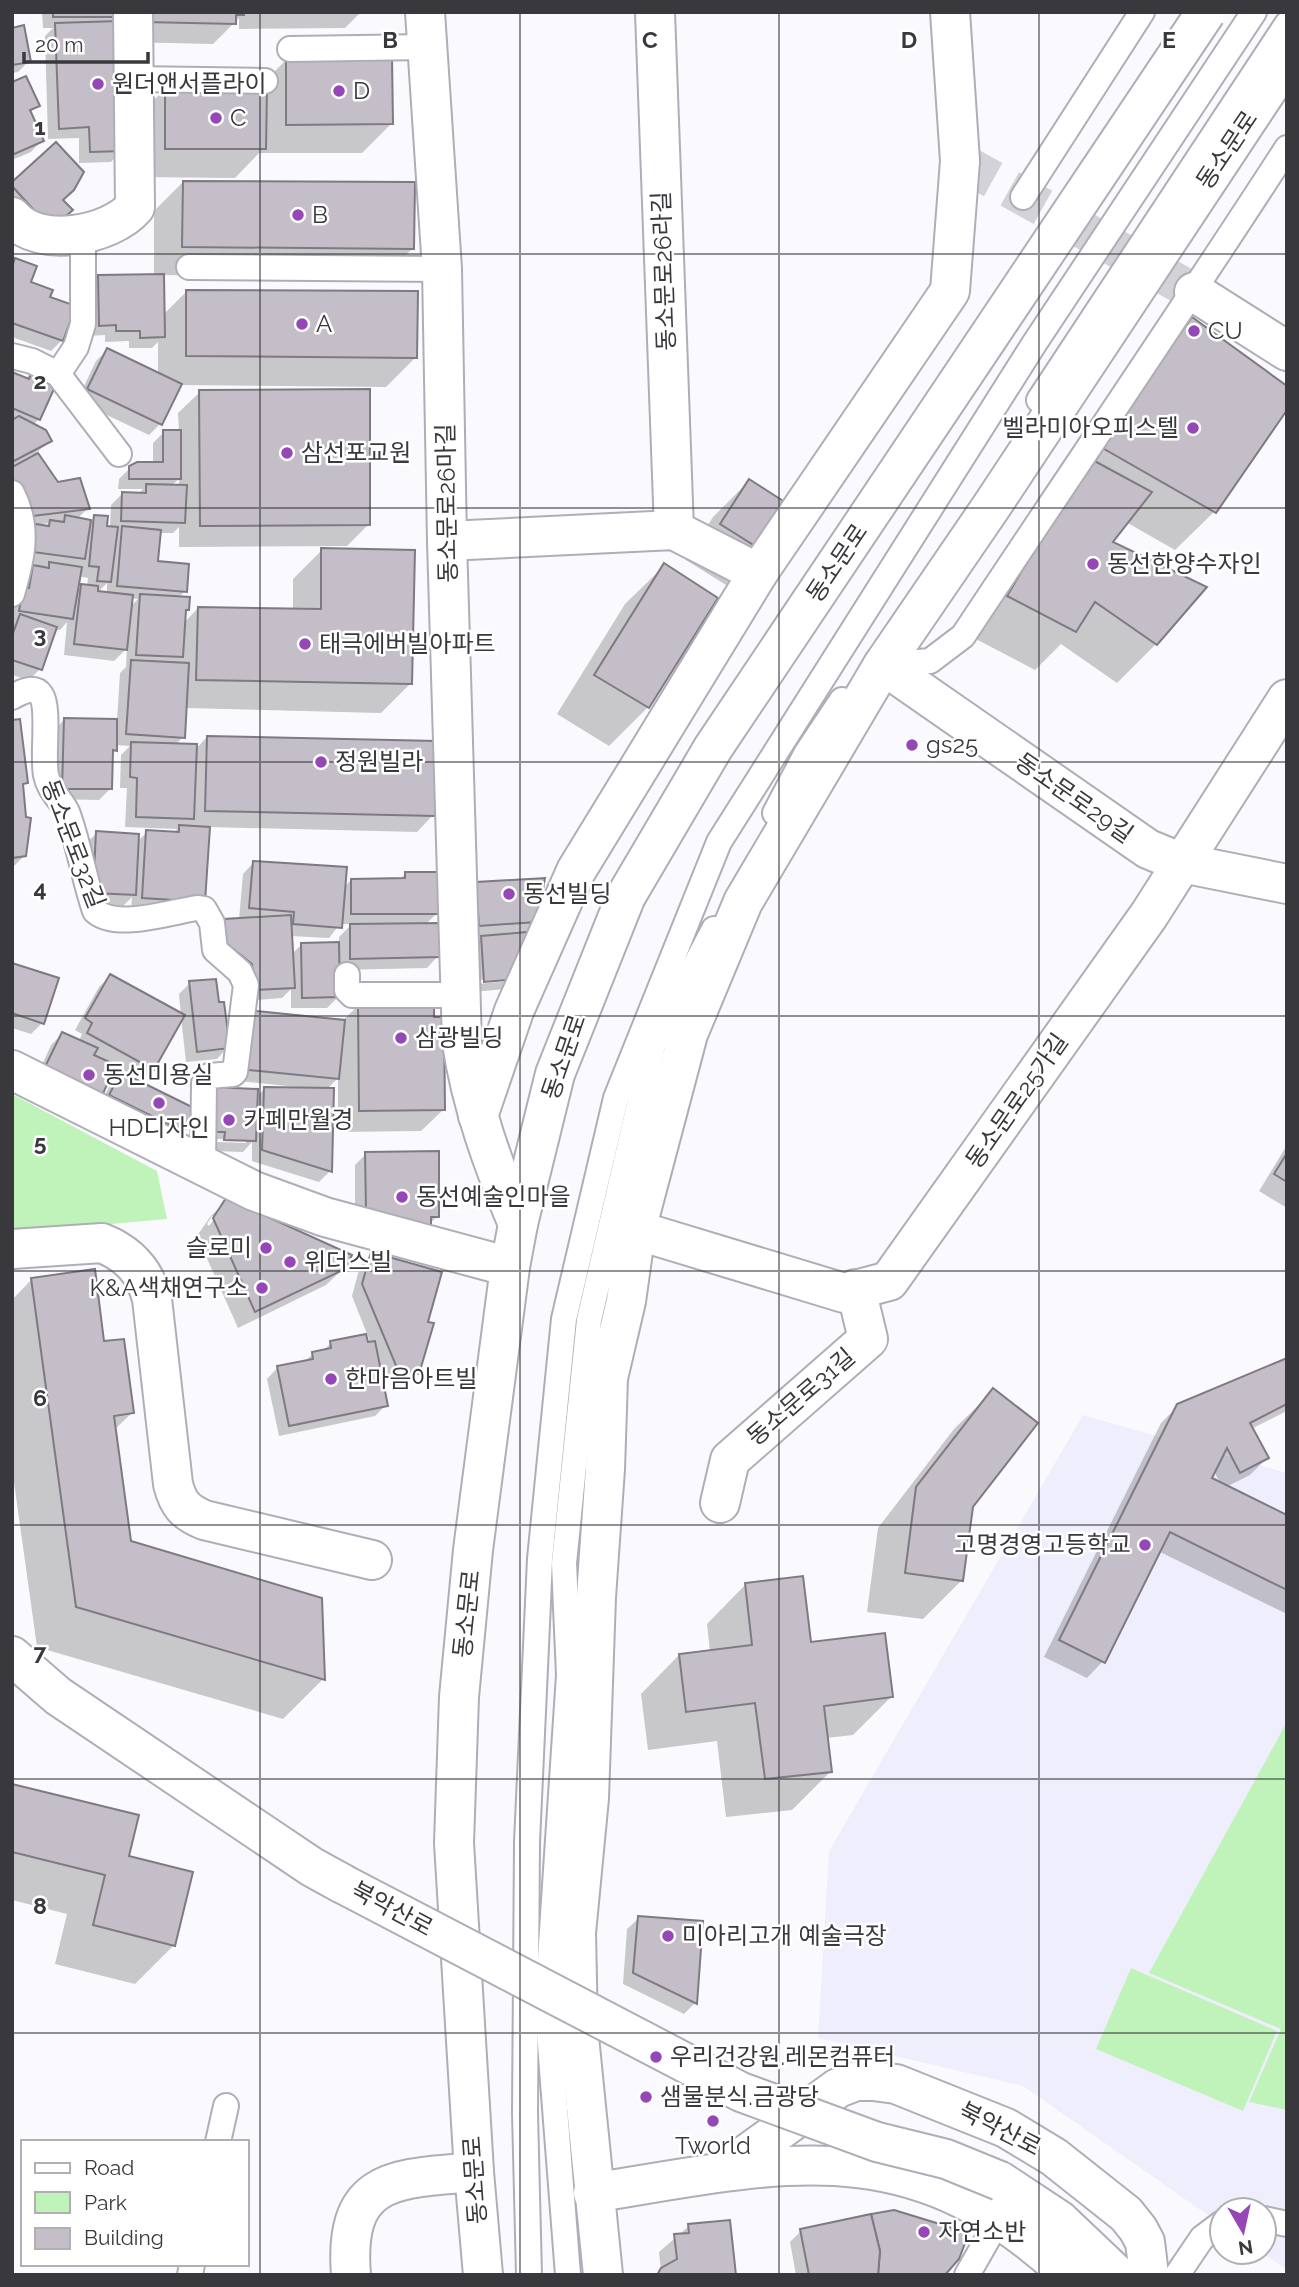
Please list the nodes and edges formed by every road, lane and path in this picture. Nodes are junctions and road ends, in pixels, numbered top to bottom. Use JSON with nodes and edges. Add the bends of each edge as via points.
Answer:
{"nodes":[{"id":1,"x":133,"y":12,"type":"edge"},
{"id":2,"x":654,"y":12,"type":"edge"},
{"id":3,"x":950,"y":12,"type":"edge"},
{"id":4,"x":1142,"y":12,"type":"edge"},
{"id":5,"x":1206,"y":12,"type":"edge"},
{"id":6,"x":1254,"y":12,"type":"edge"},
{"id":7,"x":1287,"y":24,"type":"edge"},
{"id":8,"x":426,"y":30,"type":"edge"},
{"id":9,"x":290,"y":49,"type":"dead end"},
{"id":10,"x":1287,"y":60,"type":"edge"},
{"id":11,"x":133,"y":79,"type":"junction"},
{"id":12,"x":265,"y":81,"type":"dead end"},
{"id":13,"x":1287,"y":148,"type":"edge"},
{"id":14,"x":1023,"y":197,"type":"dead end"},
{"id":15,"x":12,"y":217,"type":"edge"},
{"id":16,"x":83,"y":232,"type":"junction"},
{"id":17,"x":189,"y":267,"type":"dead end"},
{"id":18,"x":442,"y":269,"type":"junction"},
{"id":19,"x":1194,"y":292,"type":"junction"},
{"id":20,"x":1287,"y":351,"type":"edge"},
{"id":21,"x":12,"y":356,"type":"edge"},
{"id":22,"x":58,"y":374,"type":"junction"},
{"id":23,"x":120,"y":454,"type":"dead end"},
{"id":24,"x":12,"y":493,"type":"edge"},
{"id":25,"x":674,"y":530,"type":"junction"},
{"id":26,"x":447,"y":541,"type":"junction"},
{"id":27,"x":758,"y":573,"type":"junction"},
{"id":28,"x":12,"y":594,"type":"edge"},
{"id":29,"x":883,"y":665,"type":"junction"},
{"id":30,"x":12,"y":697,"type":"edge"},
{"id":31,"x":1287,"y":699,"type":"edge"},
{"id":32,"x":1182,"y":863,"type":"junction"},
{"id":33,"x":1287,"y":884,"type":"edge"},
{"id":34,"x":347,"y":975,"type":"dead end"},
{"id":35,"x":461,"y":995,"type":"junction"},
{"id":36,"x":12,"y":1070,"type":"edge"},
{"id":37,"x":478,"y":1116,"type":"junction"},
{"id":38,"x":203,"y":1166,"type":"junction"},
{"id":39,"x":518,"y":1224,"type":"junction"},
{"id":40,"x":636,"y":1230,"type":"junction"},
{"id":41,"x":12,"y":1249,"type":"edge"},
{"id":42,"x":510,"y":1267,"type":"junction"},
{"id":43,"x":856,"y":1289,"type":"junction"},
{"id":44,"x":720,"y":1503,"type":"dead end"},
{"id":45,"x":372,"y":1560,"type":"dead end"},
{"id":46,"x":12,"y":1656,"type":"edge"},
{"id":47,"x":12,"y":1675,"type":"edge"},
{"id":48,"x":58,"y":1696,"type":"junction"},
{"id":49,"x":226,"y":2106,"type":"dead end"},
{"id":50,"x":795,"y":2119,"type":"junction"},
{"id":51,"x":218,"y":2140,"type":"edge"},
{"id":52,"x":838,"y":2165,"type":"junction"},
{"id":53,"x":474,"y":2172,"type":"junction"},
{"id":54,"x":722,"y":2172,"type":"junction"},
{"id":55,"x":593,"y":2193,"type":"junction"},
{"id":56,"x":999,"y":2219,"type":"junction"},
{"id":57,"x":1208,"y":2234,"type":"edge"},
{"id":58,"x":351,"y":2275,"type":"edge"},
{"id":59,"x":483,"y":2275,"type":"edge"},
{"id":60,"x":529,"y":2275,"type":"edge"},
{"id":61,"x":568,"y":2275,"type":"edge"},
{"id":62,"x":603,"y":2275,"type":"edge"},
{"id":63,"x":967,"y":2275,"type":"edge"},
{"id":64,"x":1069,"y":2275,"type":"edge"},
{"id":65,"x":1117,"y":2275,"type":"edge"},
{"id":66,"x":1149,"y":2275,"type":"edge"},
{"id":67,"x":1177,"y":2275,"type":"edge"}],
"edges":[{"from":1,"to":11,"type":"street"},
{"from":2,"to":25,"type":"street","name":"동소문로26라길"},
{"from":3,"to":27,"type":"street","via":[[960,162],[950,291]]},
{"from":4,"to":14,"type":"lane"},
{"from":5,"to":39,"type":"street","name":"동소문로","bridge":true,"via":[[713,748],[626,896],[555,1074]]},
{"from":6,"to":60,"type":"lane","via":[[1034,344],[719,842],[616,1098],[564,1319],[540,1559],[527,1842],[524,2113]]},
{"from":7,"to":61,"type":"lane","via":[[806,754],[653,1045],[589,1320],[564,1563],[569,1675],[547,2005]]},
{"from":8,"to":9,"type":"lane"},
{"from":8,"to":18,"type":"street","name":"동소문로26마길"},
{"from":10,"to":29,"type":"street","name":"동소문로"},
{"from":11,"to":12,"type":"lane"},
{"from":11,"to":16,"type":"street","via":[[135,207],[121,220]]},
{"from":13,"to":19,"type":"lane"},
{"from":15,"to":16,"type":"street","via":[[19,225],[44,235],[67,237]]},
{"from":16,"to":22,"type":"lane","via":[[83,324],[76,347]]},
{"from":17,"to":18,"type":"lane"},
{"from":18,"to":26,"type":"street","name":"동소문로26마길"},
{"from":19,"to":20,"type":"street"},
{"from":19,"to":29,"type":"lane","via":[[963,636],[930,660]]},
{"from":21,"to":22,"type":"lane"},
{"from":22,"to":23,"type":"lane"},
{"from":24,"to":28,"type":"lane","via":[[24,550]]},
{"from":25,"to":26,"type":"street"},
{"from":25,"to":27,"type":"street"},
{"from":26,"to":35,"type":"street","name":"동소문로26마길"},
{"from":27,"to":37,"type":"street","via":[[566,890],[514,1011]]},
{"from":29,"to":32,"type":"street","name":"동소문로29길","via":[[1147,849]]},
{"from":29,"to":40,"type":"street","name":"동소문로","via":[[743,902],[688,1034]]},
{"from":30,"to":38,"type":"lane","name":"동소문로32길","via":[[30,690],[42,697],[46,777],[67,814],[95,911],[116,920],[204,909],[212,923],[215,950],[244,978],[235,1072],[209,1076],[204,1083]]},
{"from":31,"to":32,"type":"street","name":"동소문로25가길"},
{"from":32,"to":33,"type":"street","name":"동소문로29길"},
{"from":32,"to":43,"type":"street","name":"동소문로25가길","via":[[889,1281]]},
{"from":34,"to":35,"type":"lane","via":[[347,990],[352,995]]},
{"from":35,"to":37,"type":"street","name":"동소문로26마길","via":[[462,1043]]},
{"from":36,"to":38,"type":"street"},
{"from":37,"to":39,"type":"street","name":"동소문로26마길"},
{"from":38,"to":42,"type":"street","via":[[300,1209]]},
{"from":39,"to":42,"type":"street","name":"동소문로"},
{"from":40,"to":43,"type":"street","name":"동소문로25가길","via":[[844,1293]]},
{"from":40,"to":55,"type":"street","name":"동소문로","via":[[608,1378],[589,1798],[576,1933],[578,2027]]},
{"from":41,"to":45,"type":"street","via":[[102,1243],[139,1268],[152,1299],[173,1484],[183,1508],[204,1520]]},
{"from":42,"to":53,"type":"street","name":"동소문로","via":[[459,1697],[454,1843]]},
{"from":43,"to":44,"type":"street","name":"동소문로31길","via":[[868,1339],[730,1460]]},
{"from":46,"to":48,"type":"street","name":"북악산로"},
{"from":47,"to":48,"type":"street"},
{"from":48,"to":65,"type":"street","name":"북악산로","bridge":true,"via":[[343,1884],[741,2092],[1000,2181],[1059,2220]]},
{"from":49,"to":51,"type":"lane"},
{"from":50,"to":52,"type":"street","via":[[790,2126],[796,2143],[812,2156]]},
{"from":50,"to":54,"type":"street","name":"북악산로"},
{"from":50,"to":66,"type":"street","name":"북악산로","via":[[838,2088],[856,2081],[896,2084],[971,2112],[1054,2157],[1126,2214],[1145,2242]]},
{"from":52,"to":54,"type":"street"},
{"from":52,"to":56,"type":"street","via":[[933,2186]]},
{"from":53,"to":58,"type":"street","via":[[404,2178],[372,2193],[351,2231]]},
{"from":53,"to":59,"type":"street","name":"동소문로"},
{"from":54,"to":55,"type":"street"},
{"from":55,"to":62,"type":"street","name":"동소문로"},
{"from":56,"to":63,"type":"lane"},
{"from":56,"to":64,"type":"street"},
{"from":57,"to":67,"type":"lane"}]}
